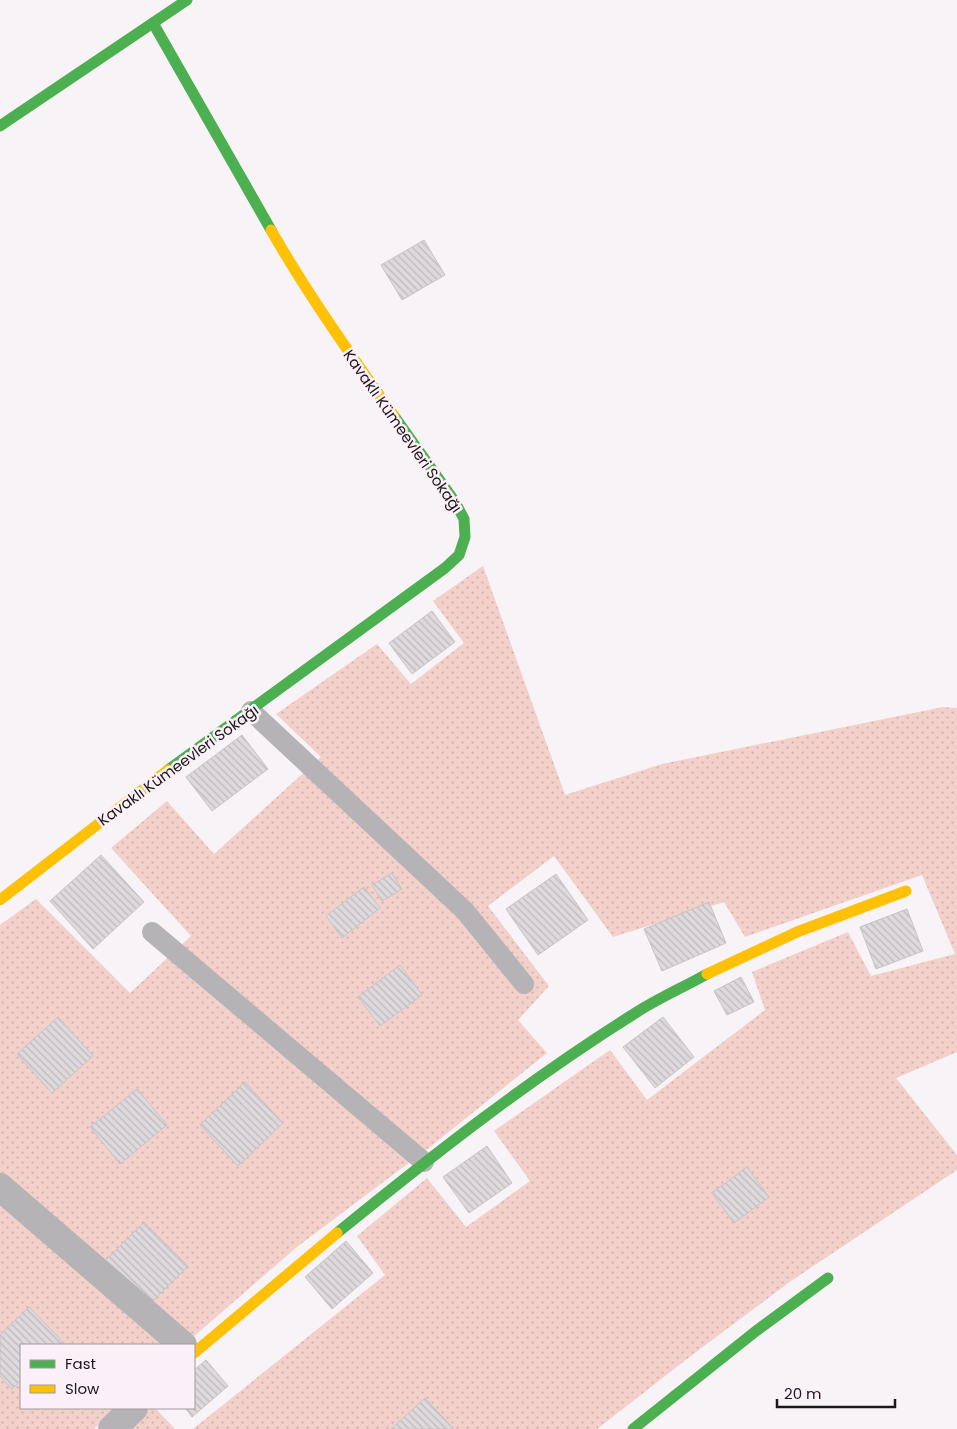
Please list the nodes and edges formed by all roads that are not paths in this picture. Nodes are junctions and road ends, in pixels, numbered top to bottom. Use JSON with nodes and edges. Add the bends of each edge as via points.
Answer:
{"nodes":[{"id":1,"x":187,"y":0,"type":"edge"},
{"id":2,"x":153,"y":23,"type":"junction"},
{"id":3,"x":0,"y":126,"type":"edge"},
{"id":4,"x":251,"y":712,"type":"junction"},
{"id":5,"x":906,"y":891,"type":"dead end"},
{"id":6,"x":0,"y":900,"type":"edge"},
{"id":7,"x":152,"y":932,"type":"dead end"},
{"id":8,"x":524,"y":984,"type":"dead end"},
{"id":9,"x":424,"y":1162,"type":"junction"},
{"id":10,"x":0,"y":1187,"type":"edge"},
{"id":11,"x":828,"y":1278,"type":"dead end"},
{"id":12,"x":182,"y":1344,"type":"edge"},
{"id":13,"x":195,"y":1352,"type":"edge"},
{"id":14,"x":133,"y":1409,"type":"edge"},
{"id":15,"x":112,"y":1429,"type":"edge"},
{"id":16,"x":633,"y":1429,"type":"edge"}],
"edges":[{"from":1,"to":2,"type":"street"},
{"from":2,"to":3,"type":"street"},
{"from":2,"to":4,"type":"street","name":"Kavaklı Kümeevleri Sokağı","via":[[290,262],[464,519],[465,537],[460,554]]},
{"from":4,"to":6,"type":"street","name":"Kavaklı Kümeevleri Sokağı","via":[[139,792]]},
{"from":4,"to":8,"type":"lane","via":[[464,910]]},
{"from":5,"to":9,"type":"street","via":[[798,932],[711,972],[638,1011],[543,1074]]},
{"from":7,"to":9,"type":"lane"},
{"from":9,"to":13,"type":"street"},
{"from":10,"to":12,"type":"street"},
{"from":11,"to":16,"type":"street"},
{"from":14,"to":15,"type":"street"}]}
